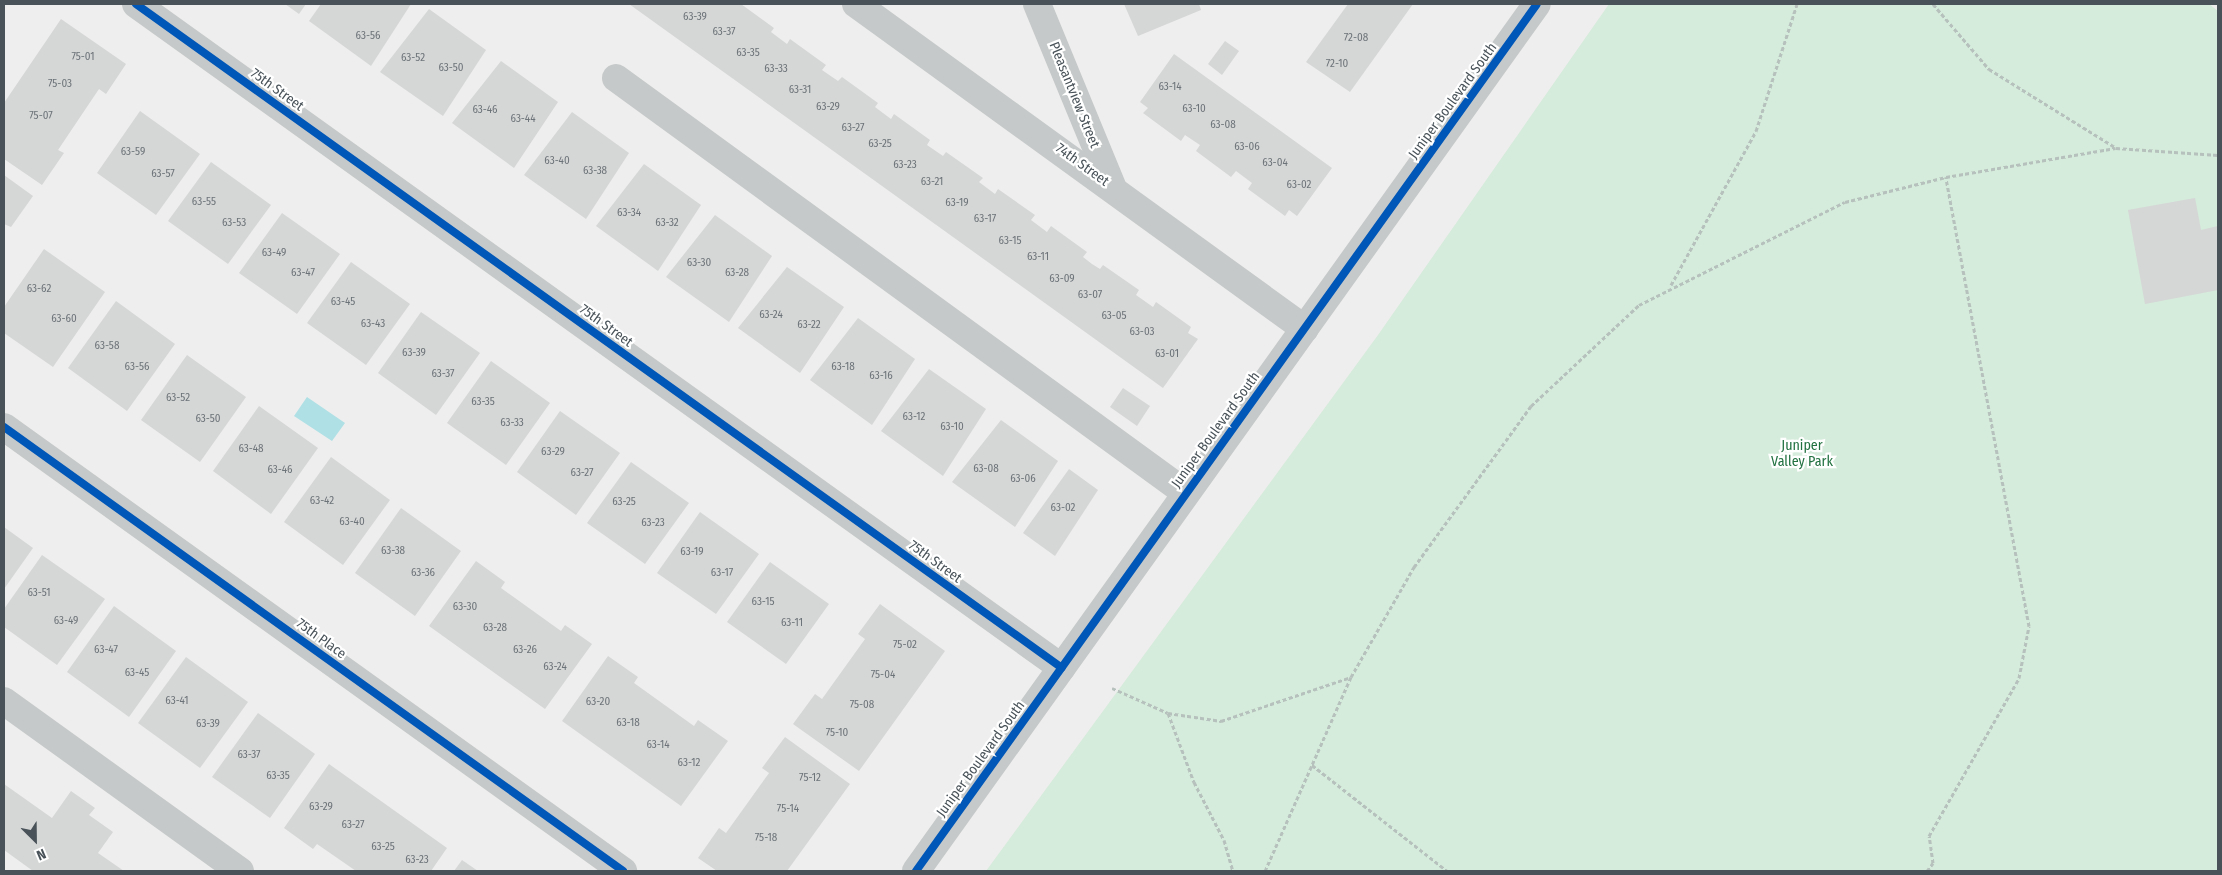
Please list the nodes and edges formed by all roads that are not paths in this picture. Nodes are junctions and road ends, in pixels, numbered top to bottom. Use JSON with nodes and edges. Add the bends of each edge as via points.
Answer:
{"nodes":[{"id":1,"x":136,"y":4,"type":"edge"},
{"id":2,"x":856,"y":4,"type":"edge"},
{"id":3,"x":1037,"y":4,"type":"edge"},
{"id":4,"x":1538,"y":4,"type":"edge"},
{"id":5,"x":616,"y":78,"type":"dead end"},
{"id":6,"x":1112,"y":186,"type":"junction"},
{"id":7,"x":1305,"y":329,"type":"junction"},
{"id":8,"x":4,"y":427,"type":"edge"},
{"id":9,"x":1186,"y":492,"type":"junction"},
{"id":10,"x":1062,"y":668,"type":"junction"},
{"id":11,"x":4,"y":701,"type":"edge"},
{"id":12,"x":240,"y":871,"type":"edge"},
{"id":13,"x":623,"y":871,"type":"edge"},
{"id":14,"x":916,"y":871,"type":"edge"}],
"edges":[{"from":1,"to":10,"type":"street","name":"75th Street"},
{"from":2,"to":6,"type":"street","name":"74th Street"},
{"from":3,"to":6,"type":"street","name":"Pleasantview Street"},
{"from":4,"to":7,"type":"street","name":"Juniper Boulevard South"},
{"from":5,"to":9,"type":"street"},
{"from":6,"to":7,"type":"street","name":"74th Street"},
{"from":7,"to":9,"type":"street","name":"Juniper Boulevard South"},
{"from":8,"to":13,"type":"street","name":"75th Place"},
{"from":9,"to":10,"type":"street","name":"Juniper Boulevard South"},
{"from":10,"to":14,"type":"street","name":"Juniper Boulevard South"},
{"from":11,"to":12,"type":"street"}]}
